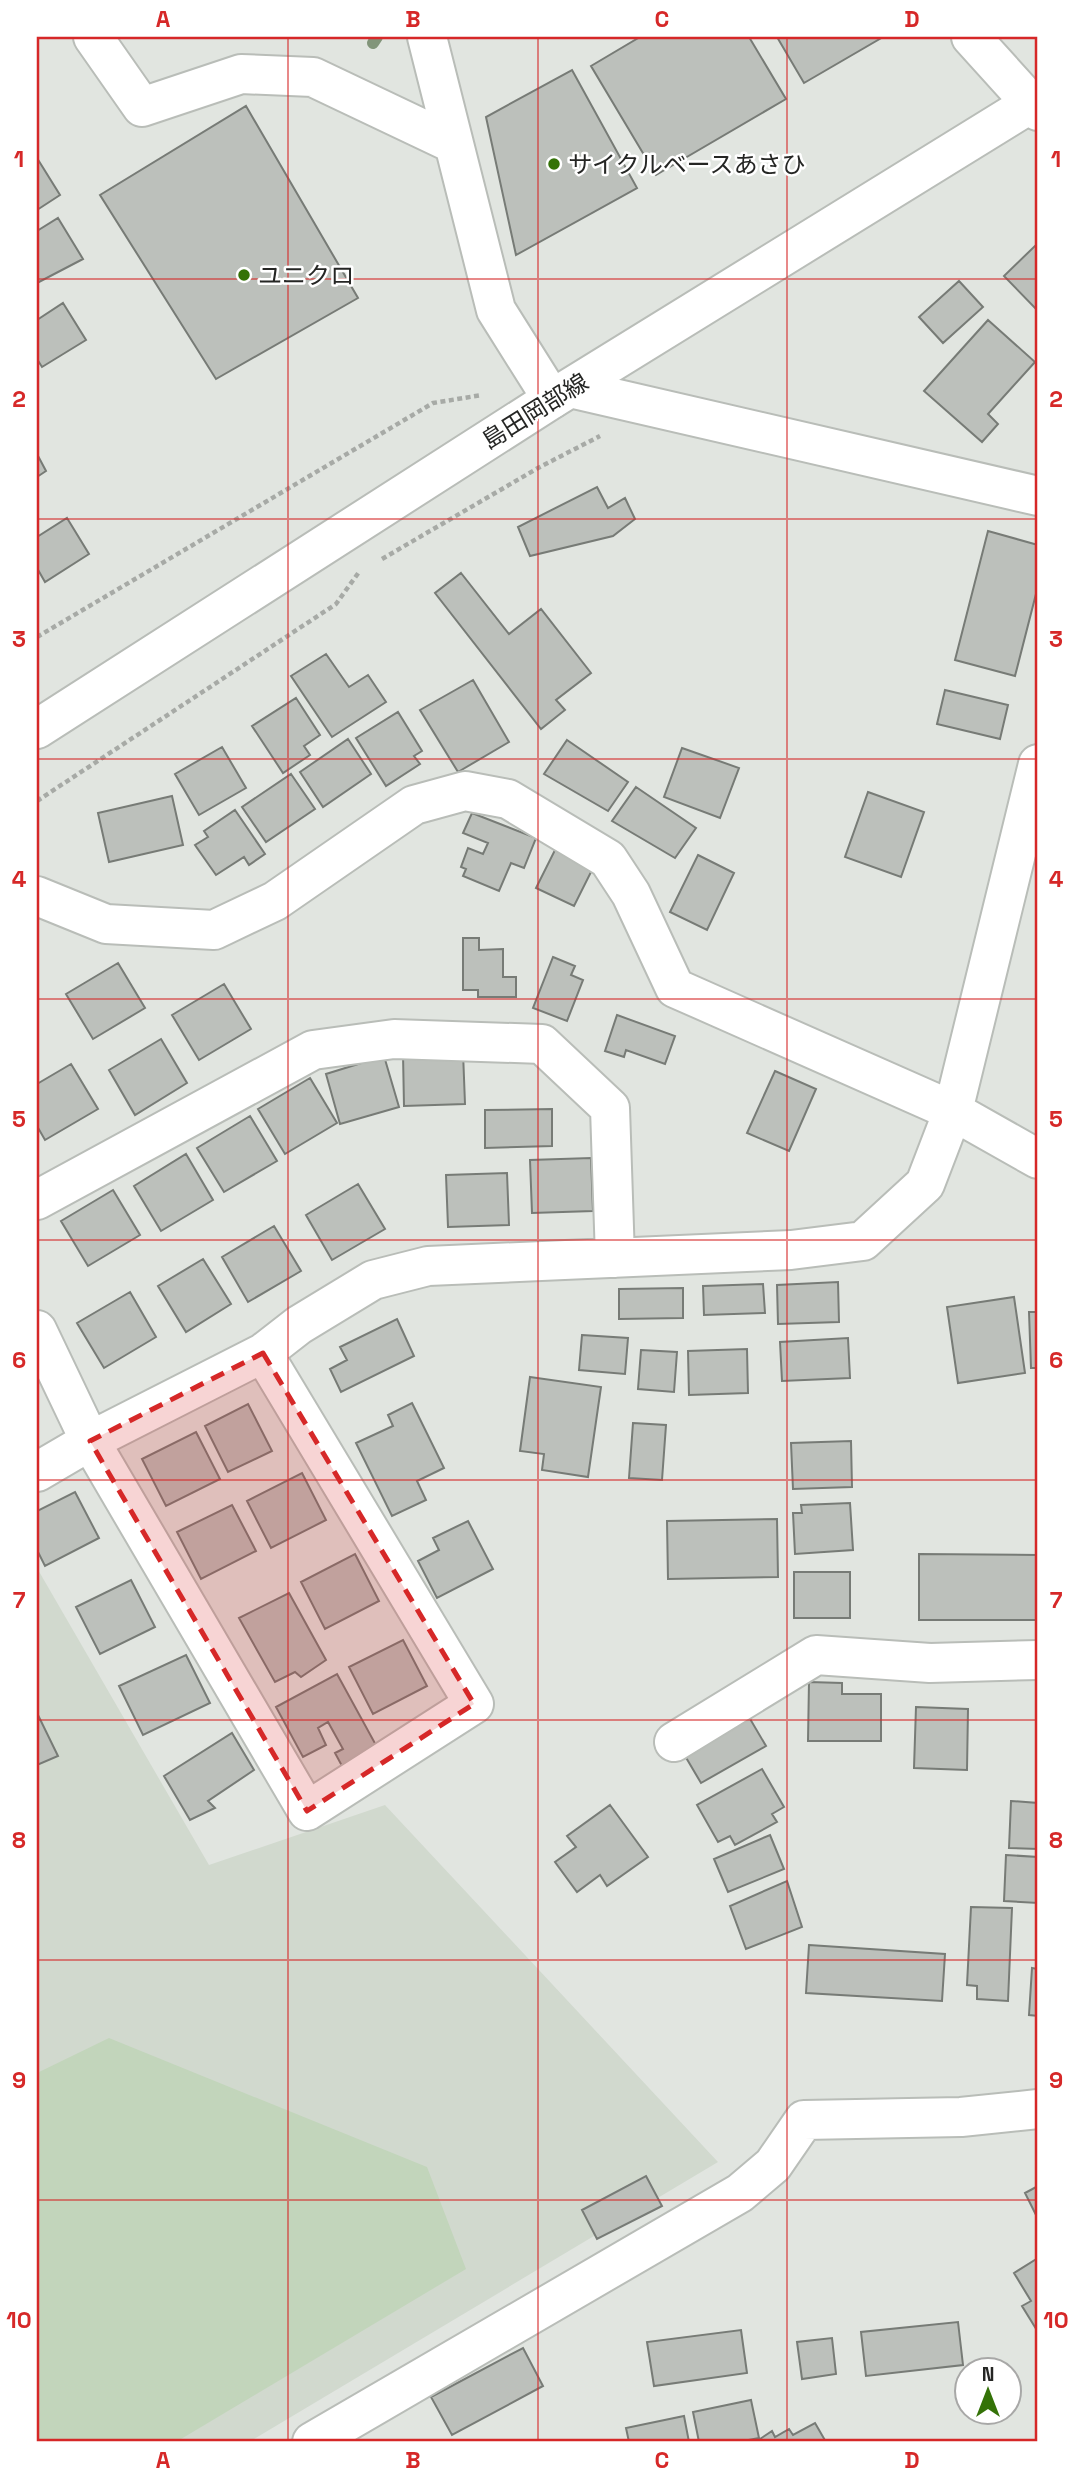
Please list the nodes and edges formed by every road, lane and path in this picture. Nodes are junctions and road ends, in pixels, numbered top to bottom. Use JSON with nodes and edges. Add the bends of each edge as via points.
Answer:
{"nodes":[{"id":1,"x":93,"y":37,"type":"edge"},
{"id":2,"x":427,"y":37,"type":"edge"},
{"id":3,"x":971,"y":37,"type":"edge"},
{"id":4,"x":1036,"y":105,"type":"edge"},
{"id":5,"x":454,"y":144,"type":"junction"},
{"id":6,"x":494,"y":393,"type":"dead end"},
{"id":7,"x":561,"y":394,"type":"junction"},
{"id":8,"x":610,"y":430,"type":"dead end"},
{"id":9,"x":1038,"y":496,"type":"edge"},
{"id":10,"x":37,"y":637,"type":"edge"},
{"id":11,"x":37,"y":729,"type":"edge"},
{"id":12,"x":1038,"y":764,"type":"edge"},
{"id":13,"x":37,"y":801,"type":"edge"},
{"id":14,"x":37,"y":896,"type":"edge"},
{"id":15,"x":953,"y":1111,"type":"junction"},
{"id":16,"x":1038,"y":1159,"type":"edge"},
{"id":17,"x":37,"y":1200,"type":"edge"},
{"id":18,"x":615,"y":1258,"type":"junction"},
{"id":19,"x":37,"y":1330,"type":"edge"},
{"id":20,"x":263,"y":1353,"type":"junction"},
{"id":21,"x":90,"y":1441,"type":"junction"},
{"id":22,"x":37,"y":1472,"type":"edge"},
{"id":23,"x":1038,"y":1660,"type":"edge"},
{"id":24,"x":674,"y":1742,"type":"dead end"},
{"id":25,"x":1038,"y":2109,"type":"edge"},
{"id":26,"x":312,"y":2442,"type":"edge"}],
"edges":[{"from":1,"to":5,"type":"street","via":[[142,107],[241,74],[313,77]]},
{"from":2,"to":5,"type":"street"},
{"from":3,"to":4,"type":"street"},
{"from":4,"to":7,"type":"street","name":"島田岡部線"},
{"from":5,"to":7,"type":"street","via":[[496,310]]},
{"from":6,"to":10,"type":"path","via":[[433,402]]},
{"from":7,"to":9,"type":"street"},
{"from":7,"to":11,"type":"street","name":"島田岡部線"},
{"from":8,"to":13,"type":"path","via":[[359,572],[335,604]]},
{"from":12,"to":15,"type":"street"},
{"from":14,"to":15,"type":"street","via":[[106,924],[214,930],[275,901],[414,805],[465,791],[508,799],[608,859],[631,894],[675,988]]},
{"from":15,"to":16,"type":"street"},
{"from":15,"to":18,"type":"street","via":[[925,1184],[863,1241],[791,1250]]},
{"from":17,"to":18,"type":"street","via":[[313,1050],[394,1039],[542,1044],[610,1108]]},
{"from":18,"to":20,"type":"street","via":[[428,1266],[373,1280]]},
{"from":19,"to":21,"type":"street"},
{"from":20,"to":21,"type":"street"},
{"from":20,"to":21,"type":"street","via":[[474,1704],[307,1811]]},
{"from":21,"to":22,"type":"street"},
{"from":23,"to":24,"type":"street","via":[[930,1663],[816,1655]]},
{"from":25,"to":26,"type":"street","via":[[961,2117],[804,2120],[773,2165],[740,2193]]}]}
